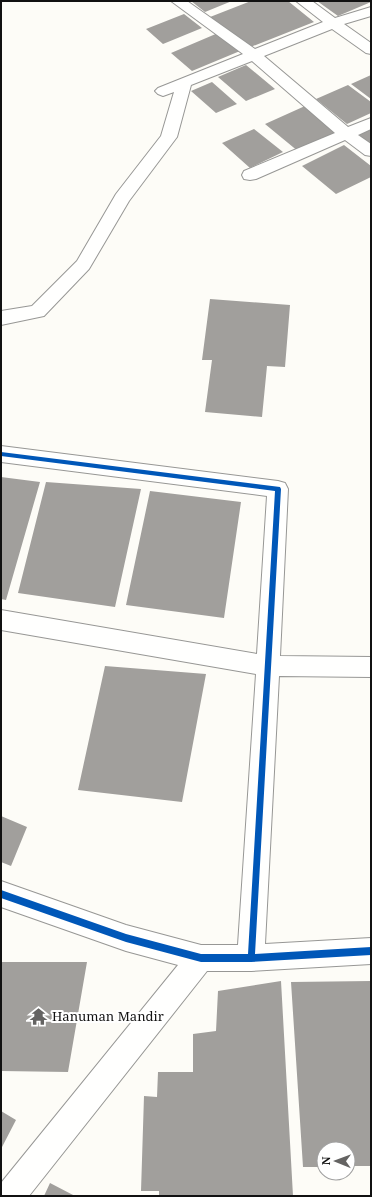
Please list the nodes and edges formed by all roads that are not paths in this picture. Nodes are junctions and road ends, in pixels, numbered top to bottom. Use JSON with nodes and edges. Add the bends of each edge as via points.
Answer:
{"nodes":[{"id":1,"x":178,"y":1,"type":"edge"},
{"id":2,"x":303,"y":1,"type":"edge"},
{"id":3,"x":371,"y":11,"type":"edge"},
{"id":4,"x":333,"y":23,"type":"junction"},
{"id":5,"x":371,"y":50,"type":"edge"},
{"id":6,"x":254,"y":55,"type":"junction"},
{"id":7,"x":184,"y":82,"type":"junction"},
{"id":8,"x":163,"y":91,"type":"dead end"},
{"id":9,"x":371,"y":123,"type":"edge"},
{"id":10,"x":346,"y":134,"type":"junction"},
{"id":11,"x":371,"y":151,"type":"edge"},
{"id":12,"x":250,"y":175,"type":"dead end"},
{"id":13,"x":1,"y":318,"type":"edge"},
{"id":14,"x":1,"y":454,"type":"edge"},
{"id":15,"x":1,"y":620,"type":"edge"},
{"id":16,"x":268,"y":666,"type":"junction"},
{"id":17,"x":371,"y":667,"type":"edge"},
{"id":18,"x":1,"y":894,"type":"edge"},
{"id":19,"x":371,"y":951,"type":"edge"},
{"id":20,"x":201,"y":958,"type":"junction"},
{"id":21,"x":251,"y":958,"type":"junction"},
{"id":22,"x":10,"y":1196,"type":"edge"}],
"edges":[{"from":1,"to":6,"type":"street"},
{"from":2,"to":4,"type":"street"},
{"from":3,"to":4,"type":"street"},
{"from":4,"to":5,"type":"street"},
{"from":4,"to":6,"type":"street"},
{"from":6,"to":7,"type":"street"},
{"from":6,"to":10,"type":"street"},
{"from":7,"to":8,"type":"street"},
{"from":7,"to":13,"type":"street","via":[[169,137],[122,198],[83,265],[38,311]]},
{"from":9,"to":10,"type":"street"},
{"from":10,"to":11,"type":"street"},
{"from":10,"to":12,"type":"street"},
{"from":14,"to":16,"type":"street","via":[[278,489]]},
{"from":15,"to":16,"type":"street"},
{"from":16,"to":17,"type":"street"},
{"from":16,"to":21,"type":"street"},
{"from":18,"to":20,"type":"street","via":[[126,938]]},
{"from":19,"to":21,"type":"street"},
{"from":20,"to":21,"type":"street"},
{"from":20,"to":22,"type":"street"}]}
